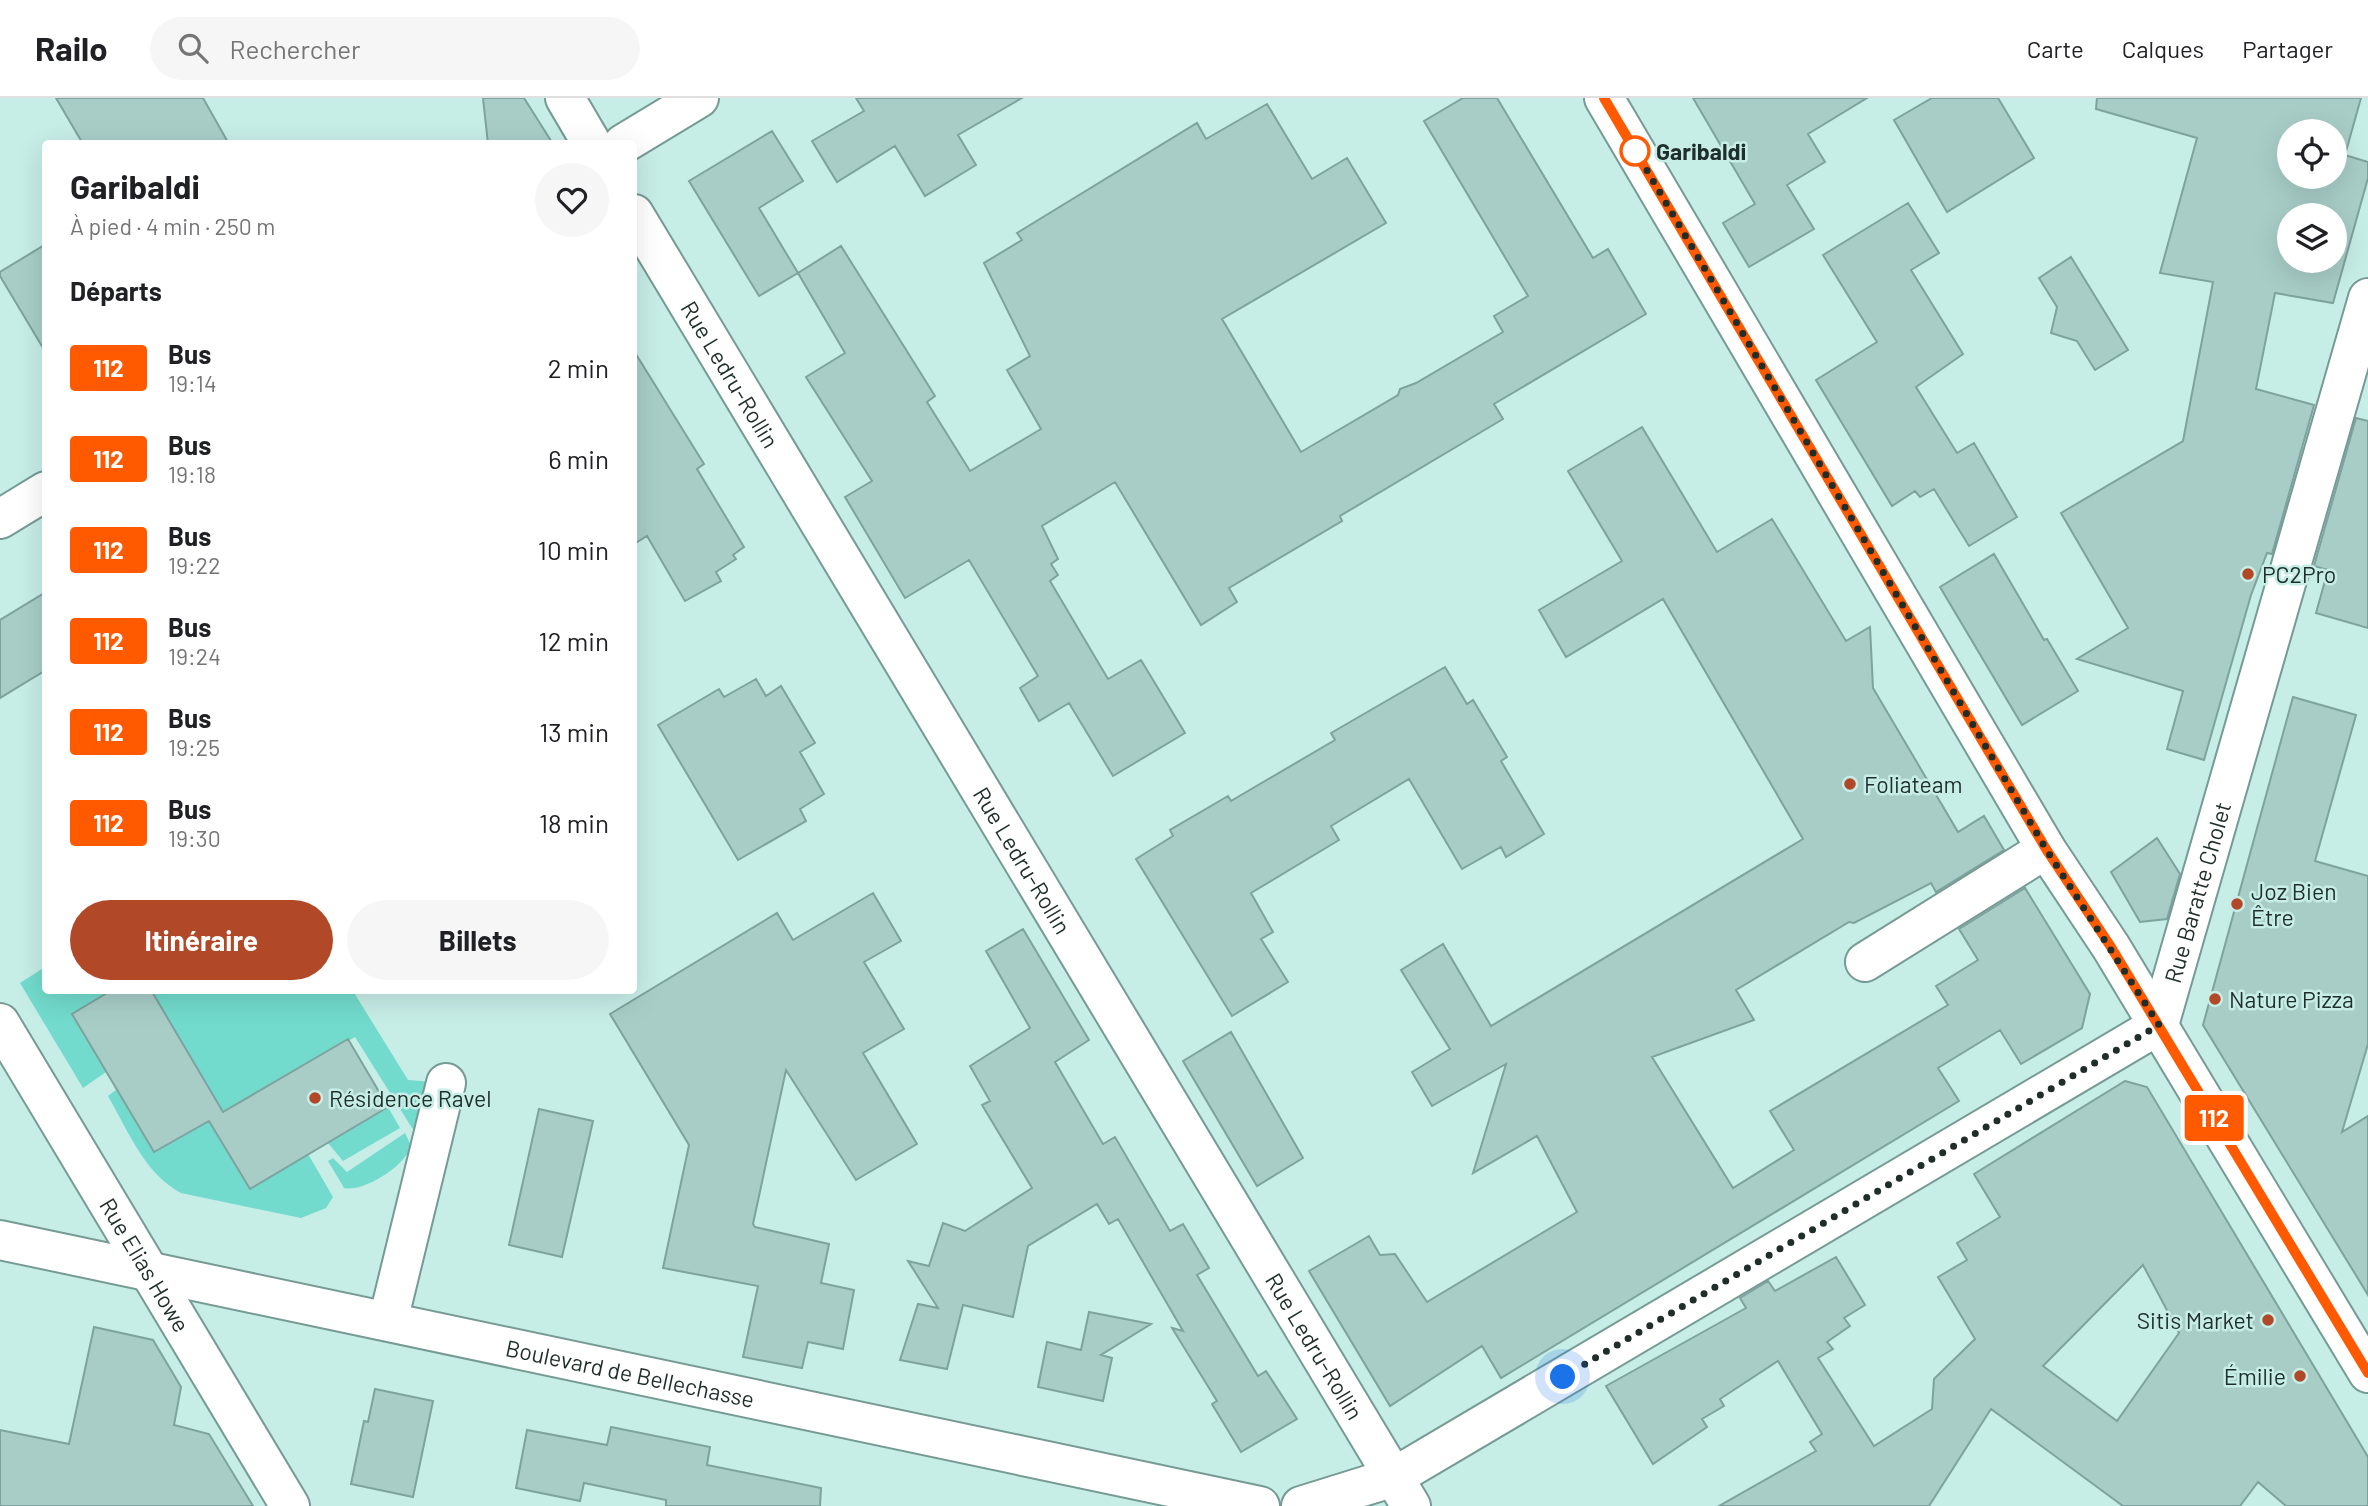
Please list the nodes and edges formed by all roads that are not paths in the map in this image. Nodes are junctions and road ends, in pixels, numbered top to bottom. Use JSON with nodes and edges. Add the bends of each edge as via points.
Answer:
{"nodes":[{"id":1,"x":565,"y":98,"type":"edge"},
{"id":2,"x":699,"y":98,"type":"edge"},
{"id":3,"x":1604,"y":98,"type":"edge"},
{"id":4,"x":590,"y":140,"type":"edge"},
{"id":5,"x":630,"y":140,"type":"edge"},
{"id":6,"x":637,"y":219,"type":"edge"},
{"id":7,"x":2368,"y":298,"type":"edge"},
{"id":8,"x":42,"y":493,"type":"edge"},
{"id":9,"x":0,"y":519,"type":"edge"},
{"id":10,"x":2046,"y":849,"type":"junction"},
{"id":11,"x":1866,"y":962,"type":"dead end"},
{"id":12,"x":0,"y":1023,"type":"edge"},
{"id":13,"x":2159,"y":1025,"type":"junction"},
{"id":14,"x":446,"y":1083,"type":"dead end"},
{"id":15,"x":0,"y":1240,"type":"edge"},
{"id":16,"x":147,"y":1270,"type":"junction"},
{"id":17,"x":388,"y":1321,"type":"junction"},
{"id":18,"x":2368,"y":1373,"type":"edge"},
{"id":19,"x":1403,"y":1492,"type":"edge"},
{"id":20,"x":290,"y":1506,"type":"edge"},
{"id":21,"x":1260,"y":1506,"type":"edge"},
{"id":22,"x":1301,"y":1506,"type":"edge"}],
"edges":[{"from":1,"to":4,"type":"street"},
{"from":2,"to":5,"type":"street"},
{"from":3,"to":10,"type":"street"},
{"from":6,"to":19,"type":"street","name":"Rue Ledru-Rollin"},
{"from":7,"to":13,"type":"street","name":"Rue Baratte Cholet"},
{"from":8,"to":9,"type":"street"},
{"from":10,"to":11,"type":"street"},
{"from":10,"to":13,"type":"street"},
{"from":12,"to":16,"type":"street","name":"Rue Elias Howe"},
{"from":13,"to":18,"type":"street"},
{"from":13,"to":19,"type":"street"},
{"from":14,"to":17,"type":"street"},
{"from":15,"to":16,"type":"street","name":"Boulevard de Bellechasse"},
{"from":16,"to":17,"type":"street","name":"Boulevard de Bellechasse"},
{"from":16,"to":20,"type":"street","name":"Rue Elias Howe"},
{"from":17,"to":21,"type":"street","name":"Boulevard de Bellechasse"},
{"from":19,"to":22,"type":"street"}]}
